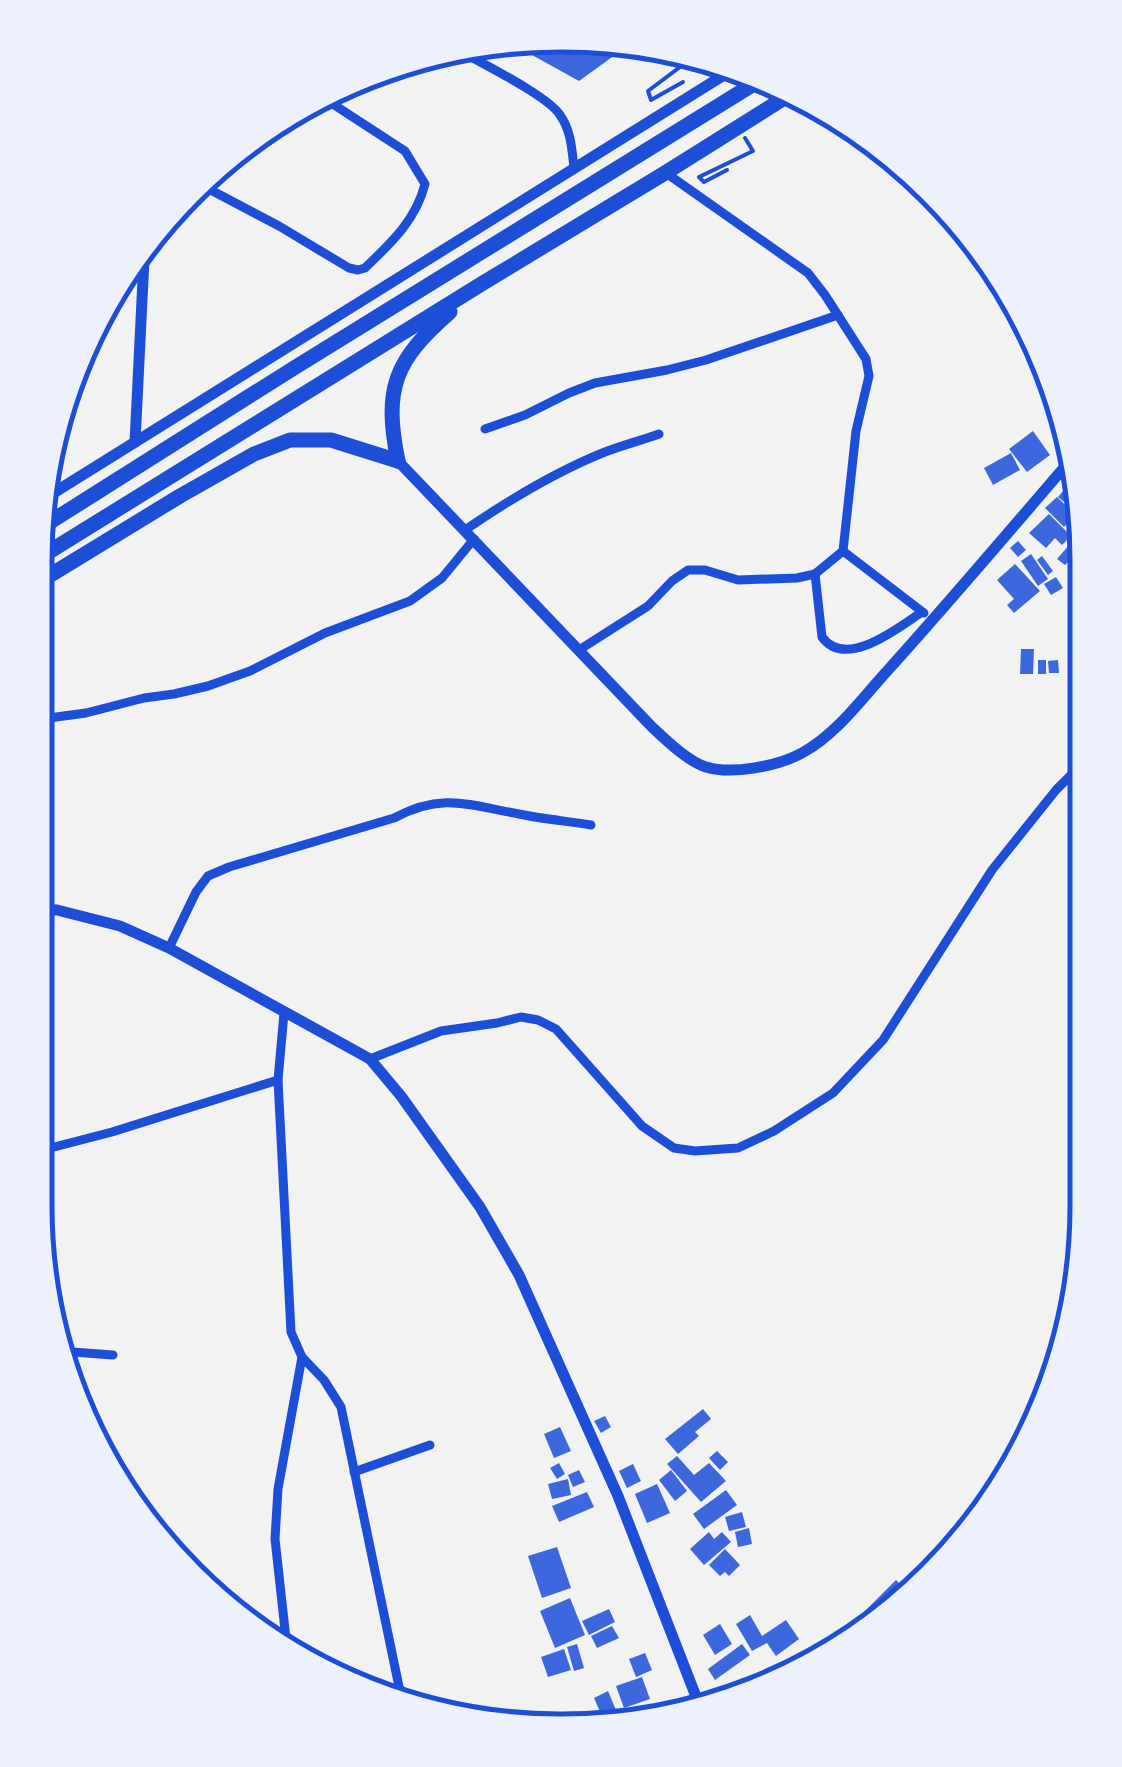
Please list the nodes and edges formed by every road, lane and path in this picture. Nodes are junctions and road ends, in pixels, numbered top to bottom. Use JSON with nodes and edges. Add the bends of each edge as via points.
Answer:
{"nodes":[{"id":1,"x":477,"y":60,"type":"edge"},
{"id":2,"x":720,"y":78,"type":"edge"},
{"id":3,"x":748,"y":88,"type":"edge"},
{"id":4,"x":778,"y":101,"type":"edge"},
{"id":5,"x":335,"y":106,"type":"edge"},
{"id":6,"x":574,"y":168,"type":"junction"},
{"id":7,"x":666,"y":173,"type":"junction"},
{"id":8,"x":213,"y":191,"type":"edge"},
{"id":9,"x":142,"y":273,"type":"edge"},
{"id":10,"x":483,"y":283,"type":"junction"},
{"id":11,"x":838,"y":316,"type":"junction"},
{"id":12,"x":484,"y":429,"type":"dead end"},
{"id":13,"x":659,"y":434,"type":"dead end"},
{"id":14,"x":135,"y":442,"type":"junction"},
{"id":15,"x":398,"y":461,"type":"junction"},
{"id":16,"x":1061,"y":470,"type":"edge"},
{"id":17,"x":58,"y":491,"type":"edge"},
{"id":18,"x":55,"y":520,"type":"edge"},
{"id":19,"x":470,"y":535,"type":"junction"},
{"id":20,"x":53,"y":550,"type":"edge"},
{"id":21,"x":842,"y":551,"type":"junction"},
{"id":22,"x":52,"y":574,"type":"edge"},
{"id":23,"x":815,"y":574,"type":"junction"},
{"id":24,"x":927,"y":616,"type":"junction"},
{"id":25,"x":580,"y":650,"type":"junction"},
{"id":26,"x":52,"y":716,"type":"edge"},
{"id":27,"x":1070,"y":776,"type":"edge"},
{"id":28,"x":590,"y":825,"type":"dead end"},
{"id":29,"x":52,"y":910,"type":"edge"},
{"id":30,"x":169,"y":948,"type":"junction"},
{"id":31,"x":284,"y":1013,"type":"junction"},
{"id":32,"x":370,"y":1059,"type":"junction"},
{"id":33,"x":278,"y":1080,"type":"junction"},
{"id":34,"x":52,"y":1148,"type":"edge"},
{"id":35,"x":74,"y":1352,"type":"edge"},
{"id":36,"x":113,"y":1355,"type":"dead end"},
{"id":37,"x":302,"y":1357,"type":"junction"},
{"id":38,"x":430,"y":1445,"type":"dead end"},
{"id":39,"x":354,"y":1472,"type":"junction"},
{"id":40,"x":285,"y":1633,"type":"edge"},
{"id":41,"x":399,"y":1688,"type":"edge"},
{"id":42,"x":696,"y":1696,"type":"edge"}],
"edges":[{"from":1,"to":6,"type":"street","via":[[560,112]]},
{"from":2,"to":6,"type":"street"},
{"from":3,"to":18,"type":"highway"},
{"from":4,"to":7,"type":"highway"},
{"from":5,"to":8,"type":"street","via":[[405,152],[425,184],[398,236],[365,268],[348,268]]},
{"from":6,"to":14,"type":"street"},
{"from":7,"to":10,"type":"highway"},
{"from":7,"to":11,"type":"street","via":[[808,274]]},
{"from":9,"to":14,"type":"street"},
{"from":10,"to":15,"type":"highway","via":[[422,337],[396,380],[391,400]]},
{"from":10,"to":20,"type":"highway"},
{"from":11,"to":12,"type":"street","via":[[706,360],[595,383]]},
{"from":11,"to":21,"type":"street","via":[[869,376]]},
{"from":13,"to":19,"type":"street","via":[[603,453],[510,500]]},
{"from":14,"to":17,"type":"street"},
{"from":15,"to":19,"type":"street"},
{"from":15,"to":22,"type":"highway","via":[[331,440],[290,440],[254,454]]},
{"from":16,"to":24,"type":"street"},
{"from":19,"to":25,"type":"street"},
{"from":19,"to":26,"type":"street","via":[[442,578],[410,602],[208,686]]},
{"from":21,"to":23,"type":"street"},
{"from":21,"to":24,"type":"street"},
{"from":23,"to":24,"type":"street","via":[[822,637],[841,651]]},
{"from":23,"to":25,"type":"street","via":[[738,580],[688,570],[648,606]]},
{"from":24,"to":25,"type":"street","via":[[831,732],[802,754],[735,770],[704,766],[674,746]]},
{"from":27,"to":32,"type":"street","via":[[992,870],[882,1040],[833,1093],[738,1148],[674,1148],[642,1126],[556,1029],[538,1020],[521,1016],[441,1031]]},
{"from":28,"to":30,"type":"street","via":[[453,801],[414,807],[208,876]]},
{"from":29,"to":30,"type":"street","via":[[120,926]]},
{"from":30,"to":31,"type":"street"},
{"from":31,"to":32,"type":"street"},
{"from":31,"to":33,"type":"street"},
{"from":32,"to":42,"type":"street","via":[[468,1191],[519,1275],[618,1496]]},
{"from":33,"to":34,"type":"street"},
{"from":33,"to":37,"type":"street","via":[[290,1332]]},
{"from":35,"to":36,"type":"street"},
{"from":37,"to":39,"type":"street","via":[[342,1407]]},
{"from":37,"to":40,"type":"street","via":[[275,1539]]},
{"from":38,"to":39,"type":"street"},
{"from":39,"to":41,"type":"street"}]}
